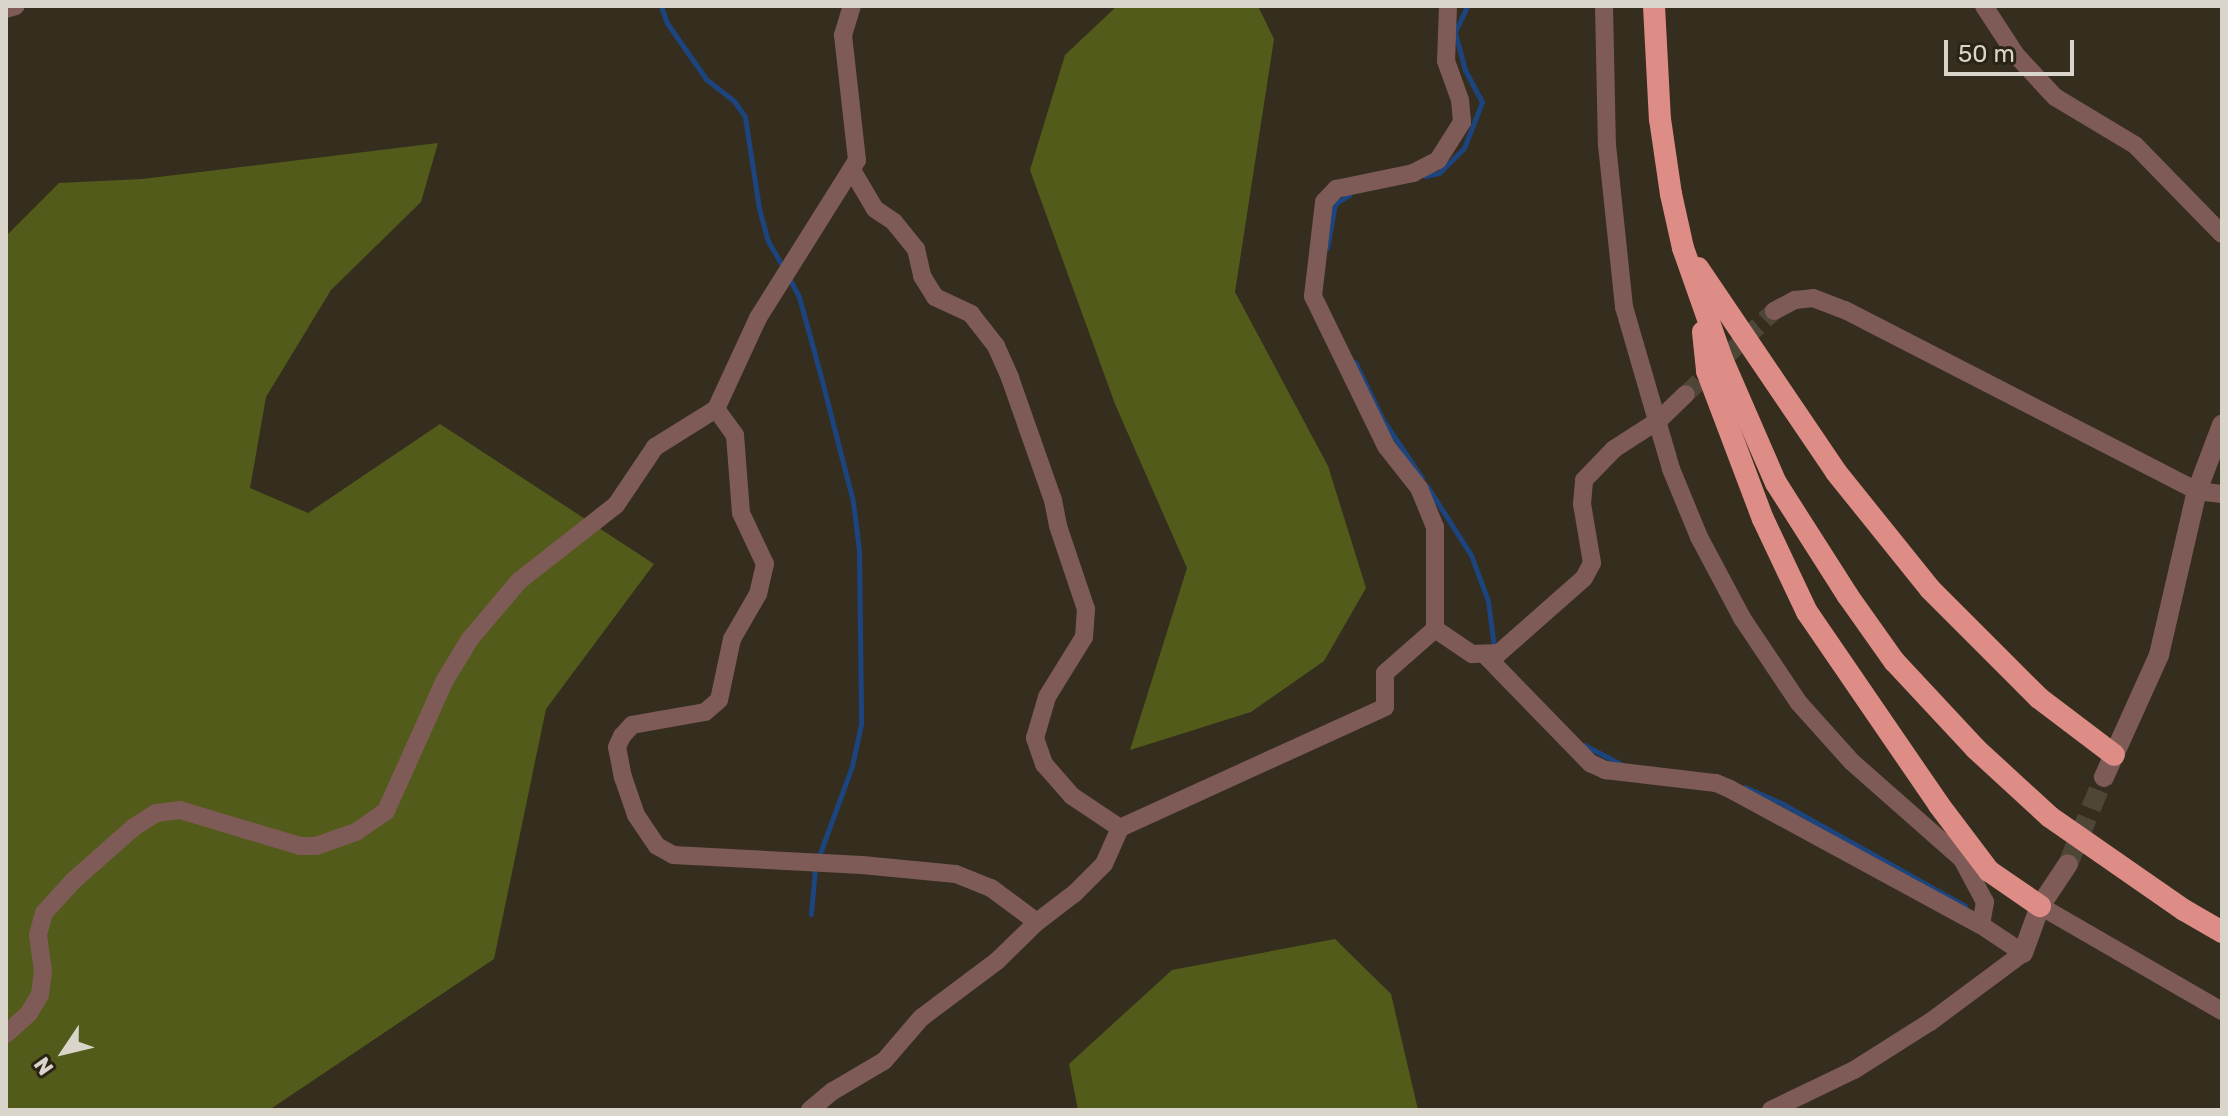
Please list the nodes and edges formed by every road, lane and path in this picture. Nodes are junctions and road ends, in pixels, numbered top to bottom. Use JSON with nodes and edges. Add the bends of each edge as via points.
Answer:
{"nodes":[{"id":1,"x":16,"y":6,"type":"edge"},
{"id":2,"x":852,"y":6,"type":"edge"},
{"id":3,"x":1448,"y":6,"type":"edge"},
{"id":4,"x":1604,"y":6,"type":"edge"},
{"id":5,"x":1654,"y":6,"type":"edge"},
{"id":6,"x":1984,"y":6,"type":"edge"},
{"id":7,"x":6,"y":9,"type":"edge"},
{"id":8,"x":852,"y":170,"type":"junction"},
{"id":9,"x":2222,"y":234,"type":"edge"},
{"id":10,"x":1683,"y":248,"type":"junction"},
{"id":11,"x":1700,"y":297,"type":"junction"},
{"id":12,"x":1774,"y":311,"type":"tunnel mouth"},
{"id":13,"x":1686,"y":394,"type":"tunnel mouth"},
{"id":14,"x":716,"y":409,"type":"junction"},
{"id":15,"x":1659,"y":420,"type":"junction"},
{"id":16,"x":2222,"y":425,"type":"edge"},
{"id":17,"x":2197,"y":491,"type":"junction"},
{"id":18,"x":2222,"y":494,"type":"edge"},
{"id":19,"x":1435,"y":629,"type":"junction"},
{"id":20,"x":1485,"y":655,"type":"junction"},
{"id":21,"x":2114,"y":755,"type":"junction"},
{"id":22,"x":2104,"y":777,"type":"tunnel mouth"},
{"id":23,"x":1120,"y":828,"type":"junction"},
{"id":24,"x":2068,"y":864,"type":"tunnel mouth"},
{"id":25,"x":2040,"y":906,"type":"junction"},
{"id":26,"x":1037,"y":922,"type":"junction"},
{"id":27,"x":1981,"y":925,"type":"junction"},
{"id":28,"x":2222,"y":932,"type":"edge"},
{"id":29,"x":2023,"y":953,"type":"junction"},
{"id":30,"x":2222,"y":1011,"type":"edge"},
{"id":31,"x":6,"y":1034,"type":"edge"},
{"id":32,"x":810,"y":1110,"type":"edge"},
{"id":33,"x":1771,"y":1110,"type":"edge"}],
"edges":[{"from":1,"to":7,"type":"street"},
{"from":2,"to":8,"type":"street","via":[[843,35],[857,160]]},
{"from":3,"to":19,"type":"street","via":[[1446,61],[1462,122],[1438,160],[1413,173],[1336,189],[1324,202],[1313,296],[1386,446],[1419,488],[1435,527]]},
{"from":4,"to":15,"type":"street","via":[[1607,145],[1624,307]]},
{"from":5,"to":10,"type":"highway","via":[[1660,119]]},
{"from":6,"to":9,"type":"street","via":[[2016,55],[2055,97],[2135,145]]},
{"from":8,"to":14,"type":"street","via":[[758,318]]},
{"from":8,"to":23,"type":"street","via":[[875,209],[916,249],[922,276],[935,297],[971,314],[996,346],[1010,378],[1086,609],[1084,637],[1047,697],[1035,738],[1044,764],[1072,796]]},
{"from":10,"to":11,"type":"highway"},
{"from":10,"to":21,"type":"highway","via":[[1836,472],[1930,589],[2039,698]]},
{"from":11,"to":25,"type":"highway","via":[[1707,371],[1763,519],[1807,612],[1989,871]]},
{"from":11,"to":28,"type":"highway","via":[[1776,483],[1894,661],[1976,749],[2050,817]]},
{"from":12,"to":17,"type":"street","via":[[1813,298],[1845,310]]},
{"from":13,"to":15,"type":"street"},
{"from":14,"to":26,"type":"street","via":[[735,435],[741,513],[765,564],[758,594],[732,639],[719,700],[705,712],[632,725],[622,736],[617,747],[636,815],[657,846],[673,855],[956,874],[991,888]]},
{"from":14,"to":31,"type":"street","via":[[655,447],[616,505],[549,554],[480,626],[445,680],[386,811],[356,832],[316,846],[300,846],[180,810],[156,813],[93,863],[44,913],[38,935],[40,995]]},
{"from":15,"to":20,"type":"street","via":[[1614,449],[1584,480],[1582,504],[1592,563],[1584,578],[1499,653]]},
{"from":15,"to":27,"type":"street","via":[[1671,469],[1699,537],[1742,618],[1799,703],[1852,762],[1962,859],[1985,902]]},
{"from":16,"to":17,"type":"street"},
{"from":17,"to":18,"type":"street"},
{"from":17,"to":21,"type":"street","via":[[2159,655]]},
{"from":19,"to":20,"type":"street","via":[[1472,654]]},
{"from":19,"to":23,"type":"street","via":[[1385,673],[1385,707]]},
{"from":20,"to":27,"type":"street","via":[[1590,763],[1605,770],[1716,783]]},
{"from":21,"to":22,"type":"street"},
{"from":23,"to":26,"type":"street","via":[[1104,864]]},
{"from":24,"to":25,"type":"street"},
{"from":25,"to":29,"type":"street"},
{"from":25,"to":30,"type":"street"},
{"from":26,"to":32,"type":"street","via":[[997,961],[921,1018],[884,1061]]},
{"from":27,"to":29,"type":"street"},
{"from":29,"to":33,"type":"street","via":[[1854,1070]]}]}
